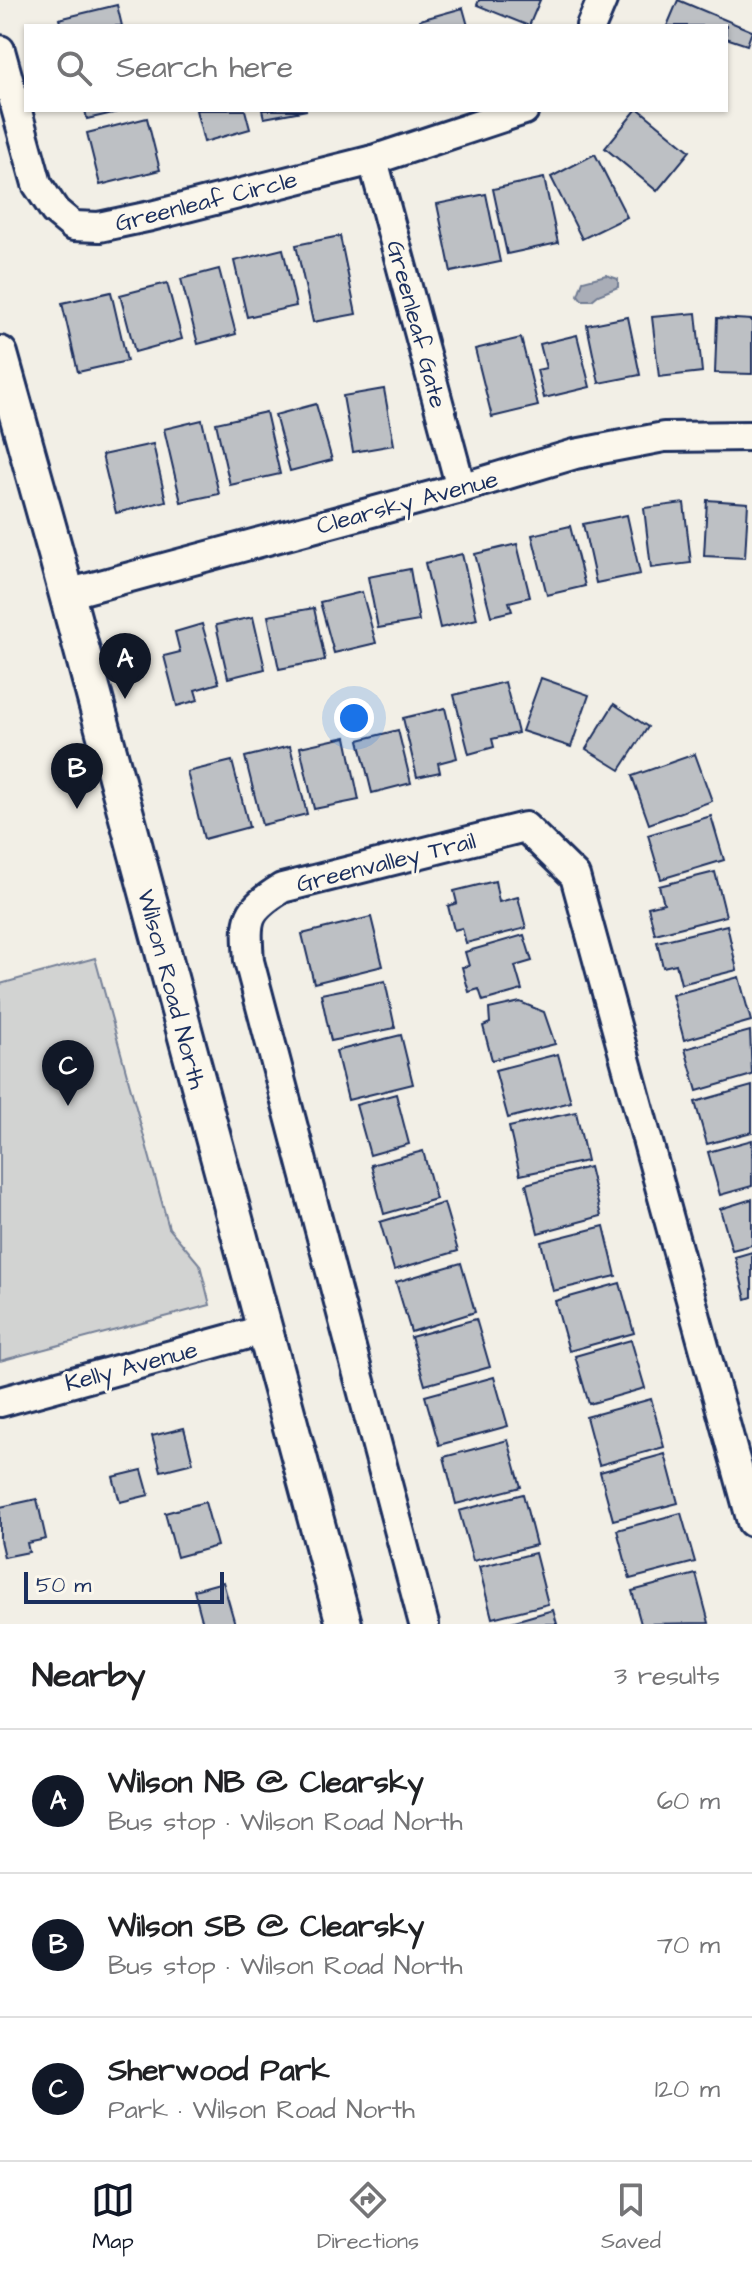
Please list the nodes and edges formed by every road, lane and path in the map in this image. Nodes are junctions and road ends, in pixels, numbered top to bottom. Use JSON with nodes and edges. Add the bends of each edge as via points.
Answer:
{"nodes":[{"id":1,"x":602,"y":0,"type":"edge"},
{"id":2,"x":592,"y":24,"type":"edge"},
{"id":3,"x":0,"y":50,"type":"edge"},
{"id":4,"x":518,"y":112,"type":"edge"},
{"id":5,"x":373,"y":160,"type":"junction"},
{"id":6,"x":0,"y":354,"type":"edge"},
{"id":7,"x":752,"y":436,"type":"edge"},
{"id":8,"x":461,"y":488,"type":"junction"},
{"id":9,"x":67,"y":594,"type":"junction"},
{"id":10,"x":263,"y":1330,"type":"junction"},
{"id":11,"x":0,"y":1402,"type":"edge"},
{"id":12,"x":752,"y":1522,"type":"edge"},
{"id":13,"x":344,"y":1624,"type":"edge"},
{"id":14,"x":424,"y":1624,"type":"edge"}],
"edges":[{"from":1,"to":2,"type":"street"},
{"from":3,"to":5,"type":"street","name":"Greenleaf Circle","via":[[37,184],[73,226],[99,227],[151,216]]},
{"from":4,"to":5,"type":"street","name":"Greenleaf Circle"},
{"from":5,"to":8,"type":"street","name":"Greenleaf Gate"},
{"from":6,"to":9,"type":"street","name":"Wilson Road North"},
{"from":7,"to":8,"type":"street","name":"Clearsky Avenue","via":[[664,437],[575,454]]},
{"from":8,"to":9,"type":"street","name":"Clearsky Avenue"},
{"from":9,"to":10,"type":"street","name":"Wilson Road North"},
{"from":10,"to":11,"type":"street","name":"Kelly Avenue"},
{"from":10,"to":13,"type":"street","name":"Wilson Road North"},
{"from":12,"to":14,"type":"street","name":"Greenvalley Trail","via":[[575,876],[525,827],[282,888],[255,905],[247,929],[249,961]]}]}
